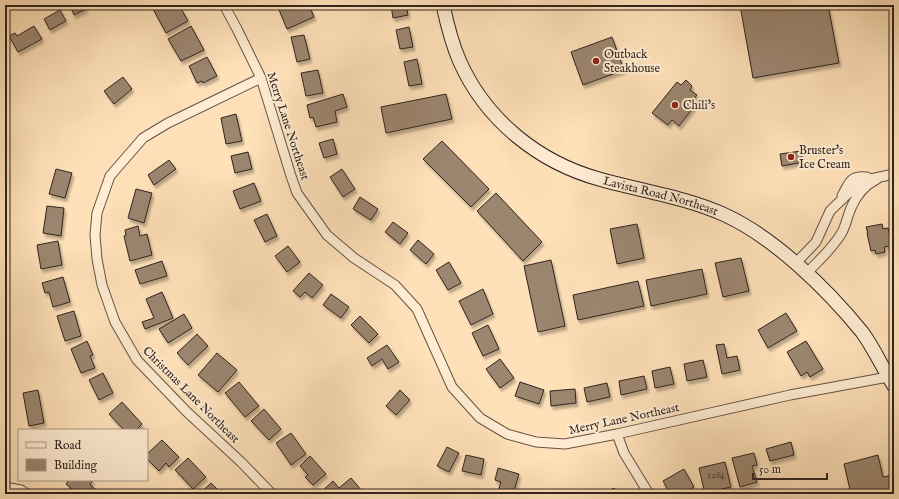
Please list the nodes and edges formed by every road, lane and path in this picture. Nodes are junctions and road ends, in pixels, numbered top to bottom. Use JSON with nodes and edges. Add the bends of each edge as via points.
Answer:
{"nodes":[{"id":1,"x":224,"y":5,"type":"edge"},
{"id":2,"x":443,"y":5,"type":"edge"},
{"id":3,"x":261,"y":78,"type":"junction"},
{"id":4,"x":894,"y":174,"type":"edge"},
{"id":5,"x":878,"y":178,"type":"junction"},
{"id":6,"x":795,"y":264,"type":"junction"},
{"id":7,"x":806,"y":274,"type":"junction"},
{"id":8,"x":891,"y":382,"type":"edge"},
{"id":9,"x":617,"y":434,"type":"junction"},
{"id":10,"x":5,"y":487,"type":"edge"},
{"id":11,"x":27,"y":494,"type":"edge"},
{"id":12,"x":272,"y":494,"type":"edge"},
{"id":13,"x":649,"y":494,"type":"edge"}],
"edges":[{"from":1,"to":3,"type":"street","name":"Merry Lane Northeast"},
{"from":2,"to":6,"type":"main road","name":"Lavista Road Northeast","via":[[456,52],[471,83],[506,127],[529,146],[568,169],[684,200],[725,215],[757,233]]},
{"from":3,"to":9,"type":"street","name":"Merry Lane Northeast","via":[[297,193],[327,235],[354,258],[394,285],[417,309],[452,387],[480,418],[507,434],[536,442],[565,444]]},
{"from":3,"to":12,"type":"street","name":"Christmas Lane Northeast","via":[[168,123],[143,138],[110,176],[97,213],[95,236],[102,285],[112,315],[137,360]]},
{"from":4,"to":5,"type":"street"},
{"from":5,"to":6,"type":"street","via":[[861,181],[830,210],[816,242]]},
{"from":5,"to":7,"type":"street","via":[[853,202],[840,235]]},
{"from":6,"to":7,"type":"main road","name":"Lavista Road Northeast"},
{"from":7,"to":8,"type":"main road","name":"Lavista Road Northeast","via":[[838,304],[863,334]]},
{"from":8,"to":9,"type":"street","name":"Merry Lane Northeast","via":[[790,395]]},
{"from":9,"to":13,"type":"street","via":[[624,453]]},
{"from":10,"to":11,"type":"street"}]}
